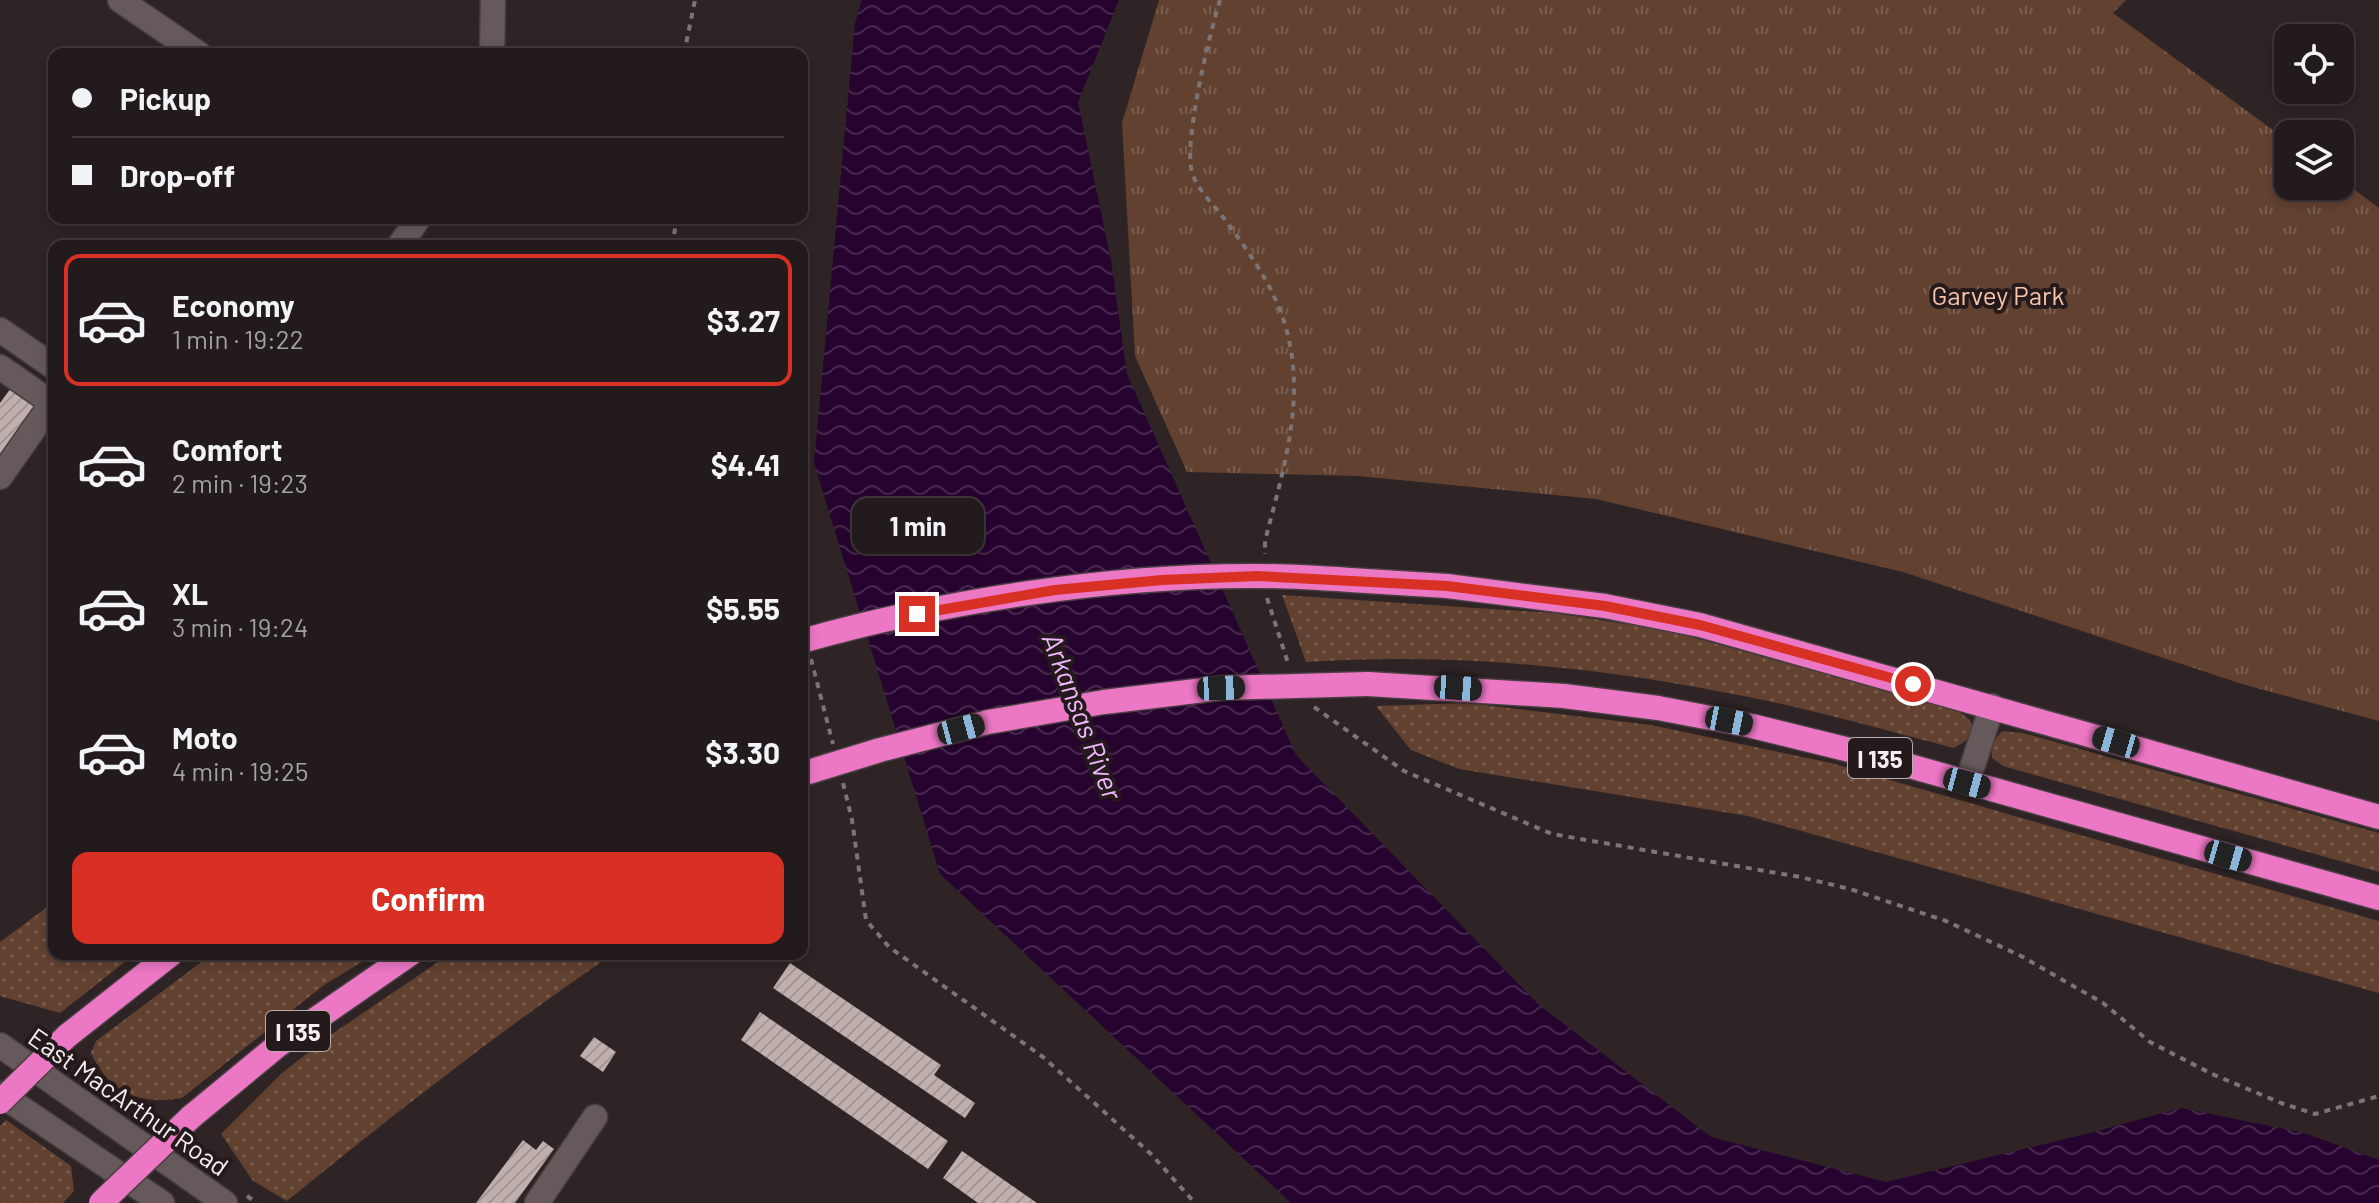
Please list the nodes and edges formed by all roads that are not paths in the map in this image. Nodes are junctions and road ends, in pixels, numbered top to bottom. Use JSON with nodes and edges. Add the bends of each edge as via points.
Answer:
{"nodes":[{"id":1,"x":120,"y":0,"type":"edge"},
{"id":2,"x":493,"y":0,"type":"edge"},
{"id":3,"x":190,"y":48,"type":"edge"},
{"id":4,"x":492,"y":48,"type":"edge"},
{"id":5,"x":0,"y":330,"type":"edge"},
{"id":6,"x":48,"y":363,"type":"edge"},
{"id":7,"x":0,"y":367,"type":"edge"},
{"id":8,"x":48,"y":400,"type":"edge"},
{"id":9,"x":48,"y":409,"type":"edge"},
{"id":10,"x":0,"y":477,"type":"edge"},
{"id":11,"x":808,"y":642,"type":"edge"},
{"id":12,"x":1992,"y":706,"type":"junction"},
{"id":13,"x":808,"y":772,"type":"edge"},
{"id":14,"x":1967,"y":783,"type":"junction"},
{"id":15,"x":2379,"y":817,"type":"edge"},
{"id":16,"x":2379,"y":898,"type":"edge"},
{"id":17,"x":163,"y":960,"type":"edge"},
{"id":18,"x":401,"y":960,"type":"edge"},
{"id":19,"x":0,"y":1045,"type":"edge"},
{"id":20,"x":0,"y":1094,"type":"edge"},
{"id":21,"x":0,"y":1102,"type":"edge"},
{"id":22,"x":595,"y":1117,"type":"dead end"},
{"id":23,"x":101,"y":1203,"type":"edge"},
{"id":24,"x":162,"y":1203,"type":"edge"},
{"id":25,"x":225,"y":1203,"type":"edge"},
{"id":26,"x":537,"y":1203,"type":"edge"}],
"edges":[{"from":1,"to":3,"type":"street"},
{"from":2,"to":4,"type":"street"},
{"from":5,"to":6,"type":"street"},
{"from":7,"to":8,"type":"street"},
{"from":9,"to":10,"type":"street"},
{"from":11,"to":12,"type":"highway","bridge":true,"via":[[944,608],[1055,590],[1258,576],[1350,580],[1605,606],[1700,625]]},
{"from":12,"to":14,"type":"street"},
{"from":12,"to":15,"type":"highway"},
{"from":13,"to":14,"type":"highway","number":"I 135","bridge":true,"via":[[988,722],[1104,702],[1221,688],[1368,684],[1564,696],[1658,708],[1752,726]]},
{"from":14,"to":16,"type":"highway","number":"I 135"},
{"from":17,"to":21,"type":"highway","bridge":true,"via":[[67,1036]]},
{"from":18,"to":23,"type":"highway","number":"I 135","bridge":true,"via":[[277,1046],[191,1117]]},
{"from":19,"to":25,"type":"street","name":"East MacArthur Road"},
{"from":20,"to":24,"type":"street"},
{"from":22,"to":26,"type":"street"}]}
